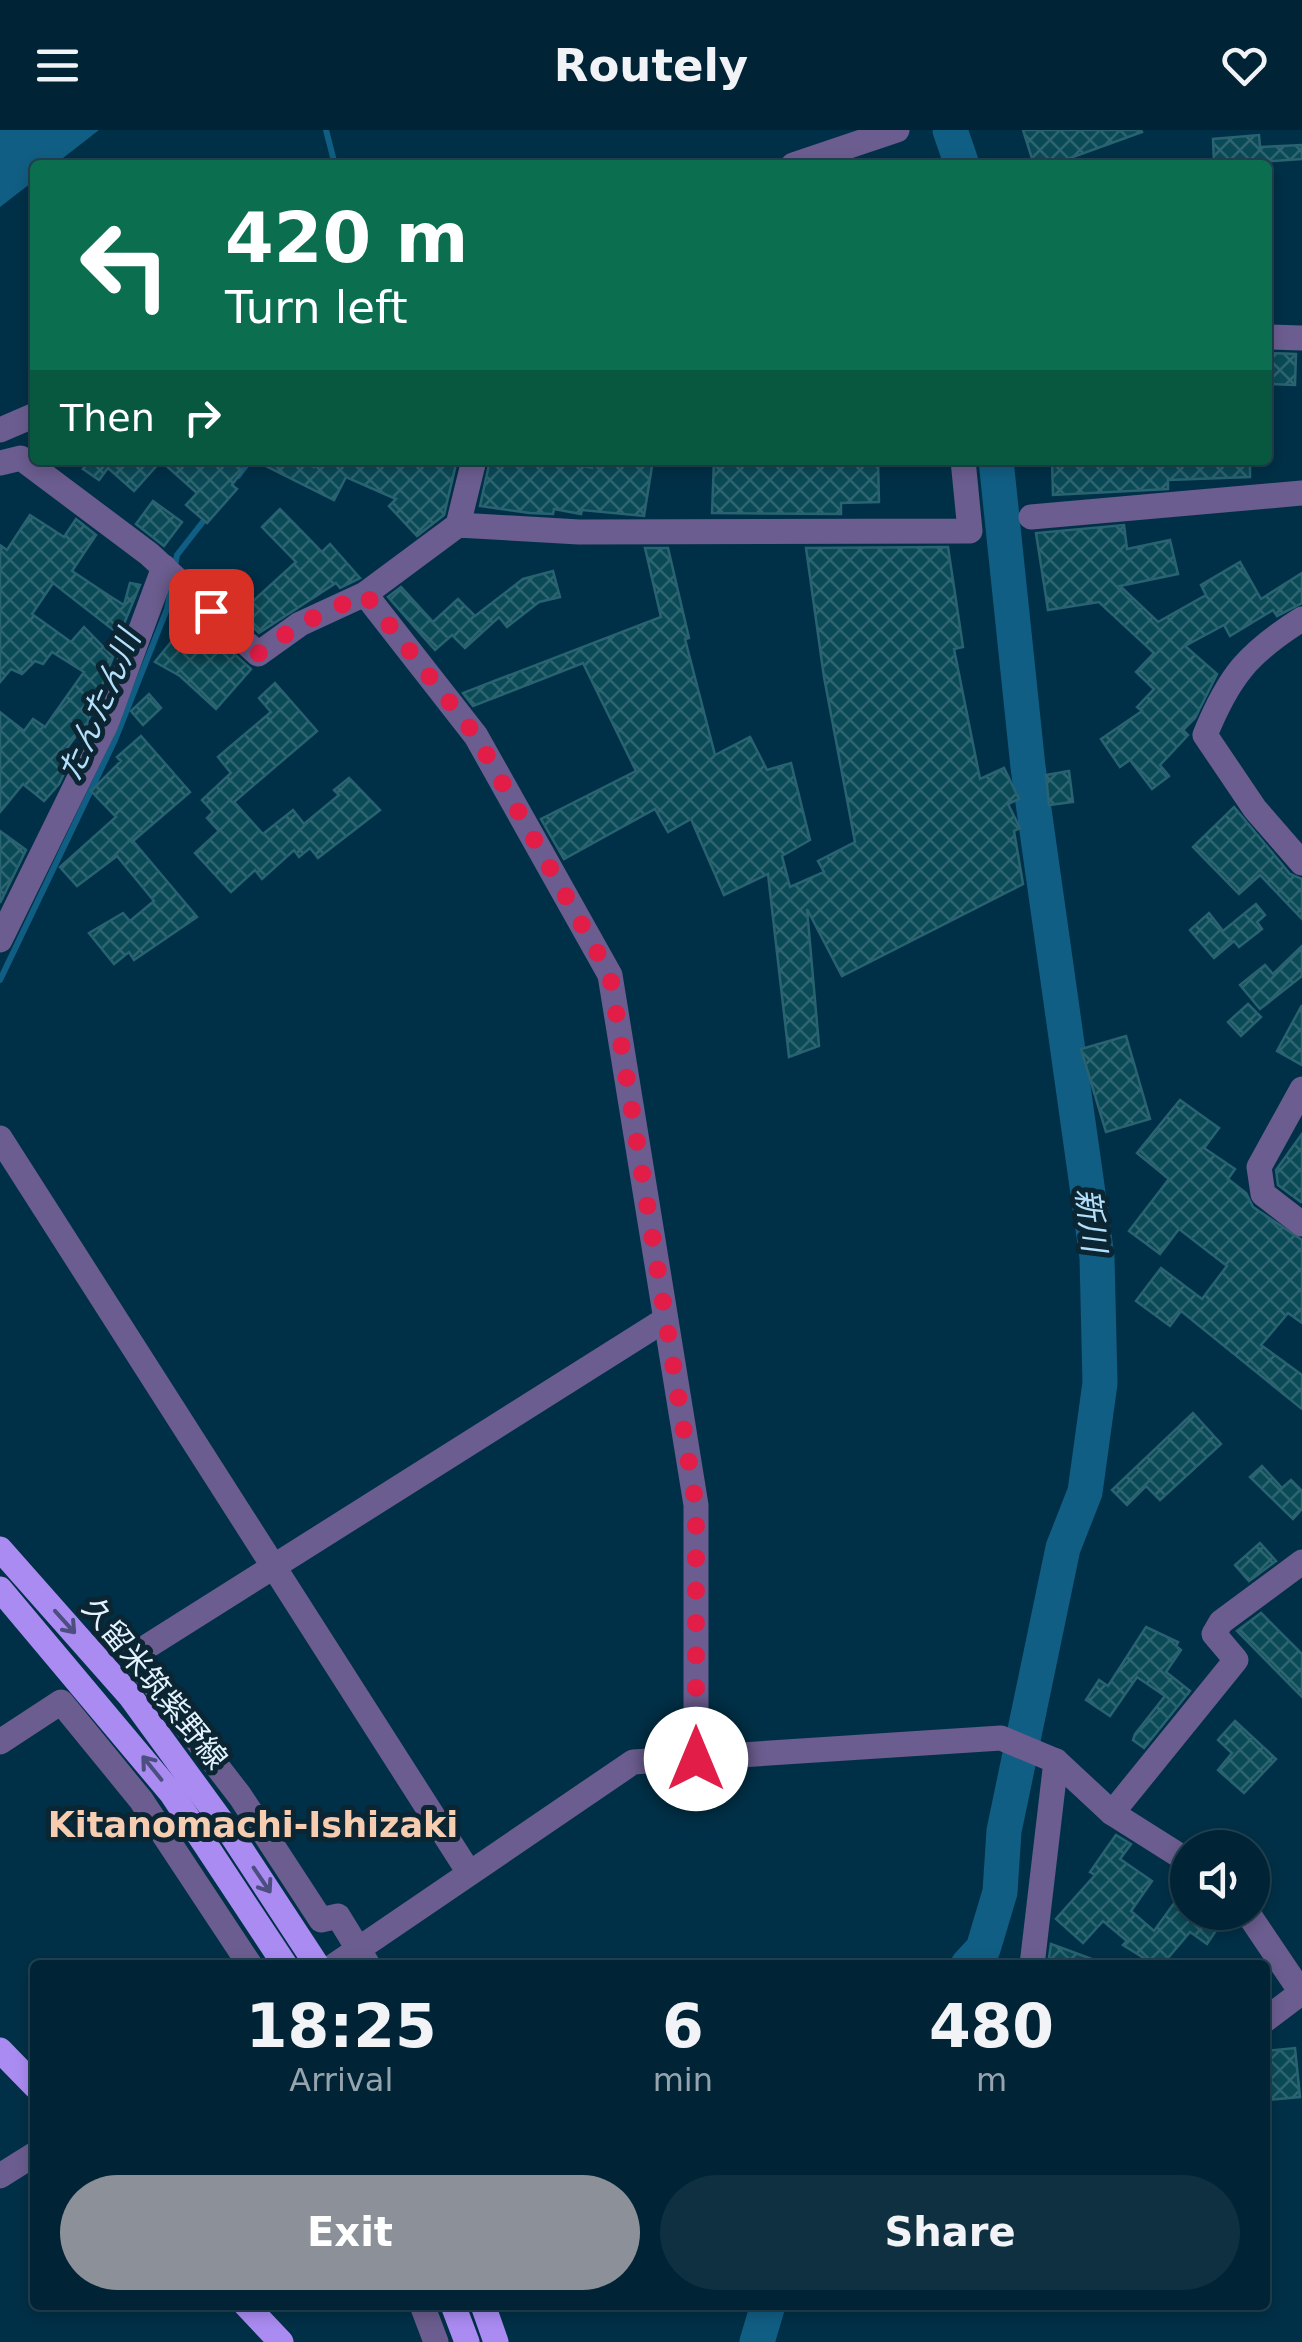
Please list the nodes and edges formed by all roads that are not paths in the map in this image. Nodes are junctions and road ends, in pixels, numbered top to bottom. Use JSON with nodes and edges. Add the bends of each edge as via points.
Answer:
{"nodes":[{"id":1,"x":896,"y":130,"type":"edge"},
{"id":2,"x":808,"y":160,"type":"edge"},
{"id":3,"x":1272,"y":337,"type":"edge"},
{"id":4,"x":1302,"y":338,"type":"edge"},
{"id":5,"x":30,"y":417,"type":"edge"},
{"id":6,"x":0,"y":430,"type":"edge"},
{"id":7,"x":31,"y":465,"type":"edge"},
{"id":8,"x":473,"y":465,"type":"edge"},
{"id":9,"x":963,"y":465,"type":"edge"},
{"id":10,"x":1302,"y":483,"type":"edge"},
{"id":11,"x":1301,"y":493,"type":"edge"},
{"id":12,"x":1031,"y":517,"type":"dead end"},
{"id":13,"x":458,"y":525,"type":"junction"},
{"id":14,"x":164,"y":568,"type":"junction"},
{"id":15,"x":365,"y":594,"type":"junction"},
{"id":16,"x":1302,"y":619,"type":"edge"},
{"id":17,"x":1302,"y":863,"type":"edge"},
{"id":18,"x":0,"y":940,"type":"edge"},
{"id":19,"x":1302,"y":1089,"type":"edge"},
{"id":20,"x":0,"y":1138,"type":"edge"},
{"id":21,"x":1302,"y":1224,"type":"edge"},
{"id":22,"x":663,"y":1321,"type":"junction"},
{"id":23,"x":0,"y":1549,"type":"edge"},
{"id":24,"x":1302,"y":1562,"type":"edge"},
{"id":25,"x":274,"y":1568,"type":"junction"},
{"id":26,"x":0,"y":1589,"type":"edge"},
{"id":27,"x":0,"y":1742,"type":"edge"},
{"id":28,"x":696,"y":1759,"type":"junction"},
{"id":29,"x":1056,"y":1760,"type":"junction"},
{"id":30,"x":1112,"y":1813,"type":"junction"},
{"id":31,"x":1170,"y":1850,"type":"edge"},
{"id":32,"x":468,"y":1871,"type":"junction"},
{"id":33,"x":1259,"y":1930,"type":"edge"},
{"id":34,"x":363,"y":1957,"type":"edge"},
{"id":35,"x":247,"y":1960,"type":"edge"},
{"id":36,"x":281,"y":1960,"type":"edge"},
{"id":37,"x":314,"y":1960,"type":"edge"},
{"id":38,"x":1033,"y":1960,"type":"edge"},
{"id":39,"x":1302,"y":1992,"type":"edge"},
{"id":40,"x":1270,"y":2016,"type":"edge"},
{"id":41,"x":0,"y":2050,"type":"edge"},
{"id":42,"x":30,"y":2081,"type":"edge"},
{"id":43,"x":30,"y":2157,"type":"edge"},
{"id":44,"x":0,"y":2176,"type":"edge"},
{"id":45,"x":251,"y":2310,"type":"edge"},
{"id":46,"x":424,"y":2310,"type":"edge"},
{"id":47,"x":455,"y":2310,"type":"edge"},
{"id":48,"x":484,"y":2310,"type":"edge"},
{"id":49,"x":281,"y":2342,"type":"edge"},
{"id":50,"x":436,"y":2342,"type":"edge"},
{"id":51,"x":467,"y":2342,"type":"edge"},
{"id":52,"x":496,"y":2342,"type":"edge"}],
"edges":[{"from":1,"to":2,"type":"street"},
{"from":3,"to":4,"type":"street"},
{"from":5,"to":6,"type":"street"},
{"from":7,"to":14,"type":"street"},
{"from":8,"to":13,"type":"street"},
{"from":9,"to":13,"type":"street","via":[[970,531],[579,532]]},
{"from":10,"to":11,"type":"street"},
{"from":11,"to":12,"type":"street"},
{"from":13,"to":15,"type":"street"},
{"from":14,"to":15,"type":"street","via":[[258,654],[300,624]]},
{"from":14,"to":18,"type":"street","via":[[106,724]]},
{"from":15,"to":22,"type":"street","via":[[476,736],[610,975]]},
{"from":16,"to":17,"type":"street","via":[[1257,647],[1205,735],[1255,810]]},
{"from":19,"to":21,"type":"street","via":[[1260,1167],[1263,1194]]},
{"from":20,"to":25,"type":"street"},
{"from":22,"to":25,"type":"street"},
{"from":22,"to":28,"type":"street","via":[[696,1506]]},
{"from":23,"to":37,"type":"main road","name":"久留米筑紫野線","one_way":true,"via":[[130,1696]]},
{"from":24,"to":30,"type":"street","via":[[1221,1622],[1214,1634],[1236,1660]]},
{"from":25,"to":32,"type":"street"},
{"from":25,"to":34,"type":"street","via":[[132,1656],[240,1796],[321,1920],[338,1916]]},
{"from":36,"to":26,"type":"main road","name":"久留米筑紫野線","one_way":true,"via":[[172,1794]]},
{"from":27,"to":35,"type":"street","via":[[60,1702],[141,1800]]},
{"from":28,"to":29,"type":"street","via":[[1001,1738]]},
{"from":28,"to":32,"type":"street","via":[[633,1762]]},
{"from":29,"to":30,"type":"street"},
{"from":29,"to":38,"type":"street"},
{"from":30,"to":31,"type":"street"},
{"from":32,"to":34,"type":"street"},
{"from":33,"to":39,"type":"street"},
{"from":39,"to":40,"type":"street"},
{"from":41,"to":42,"type":"main road"},
{"from":43,"to":44,"type":"street"},
{"from":45,"to":49,"type":"main road"},
{"from":46,"to":50,"type":"street"},
{"from":47,"to":51,"type":"main road"},
{"from":48,"to":52,"type":"main road"}]}
